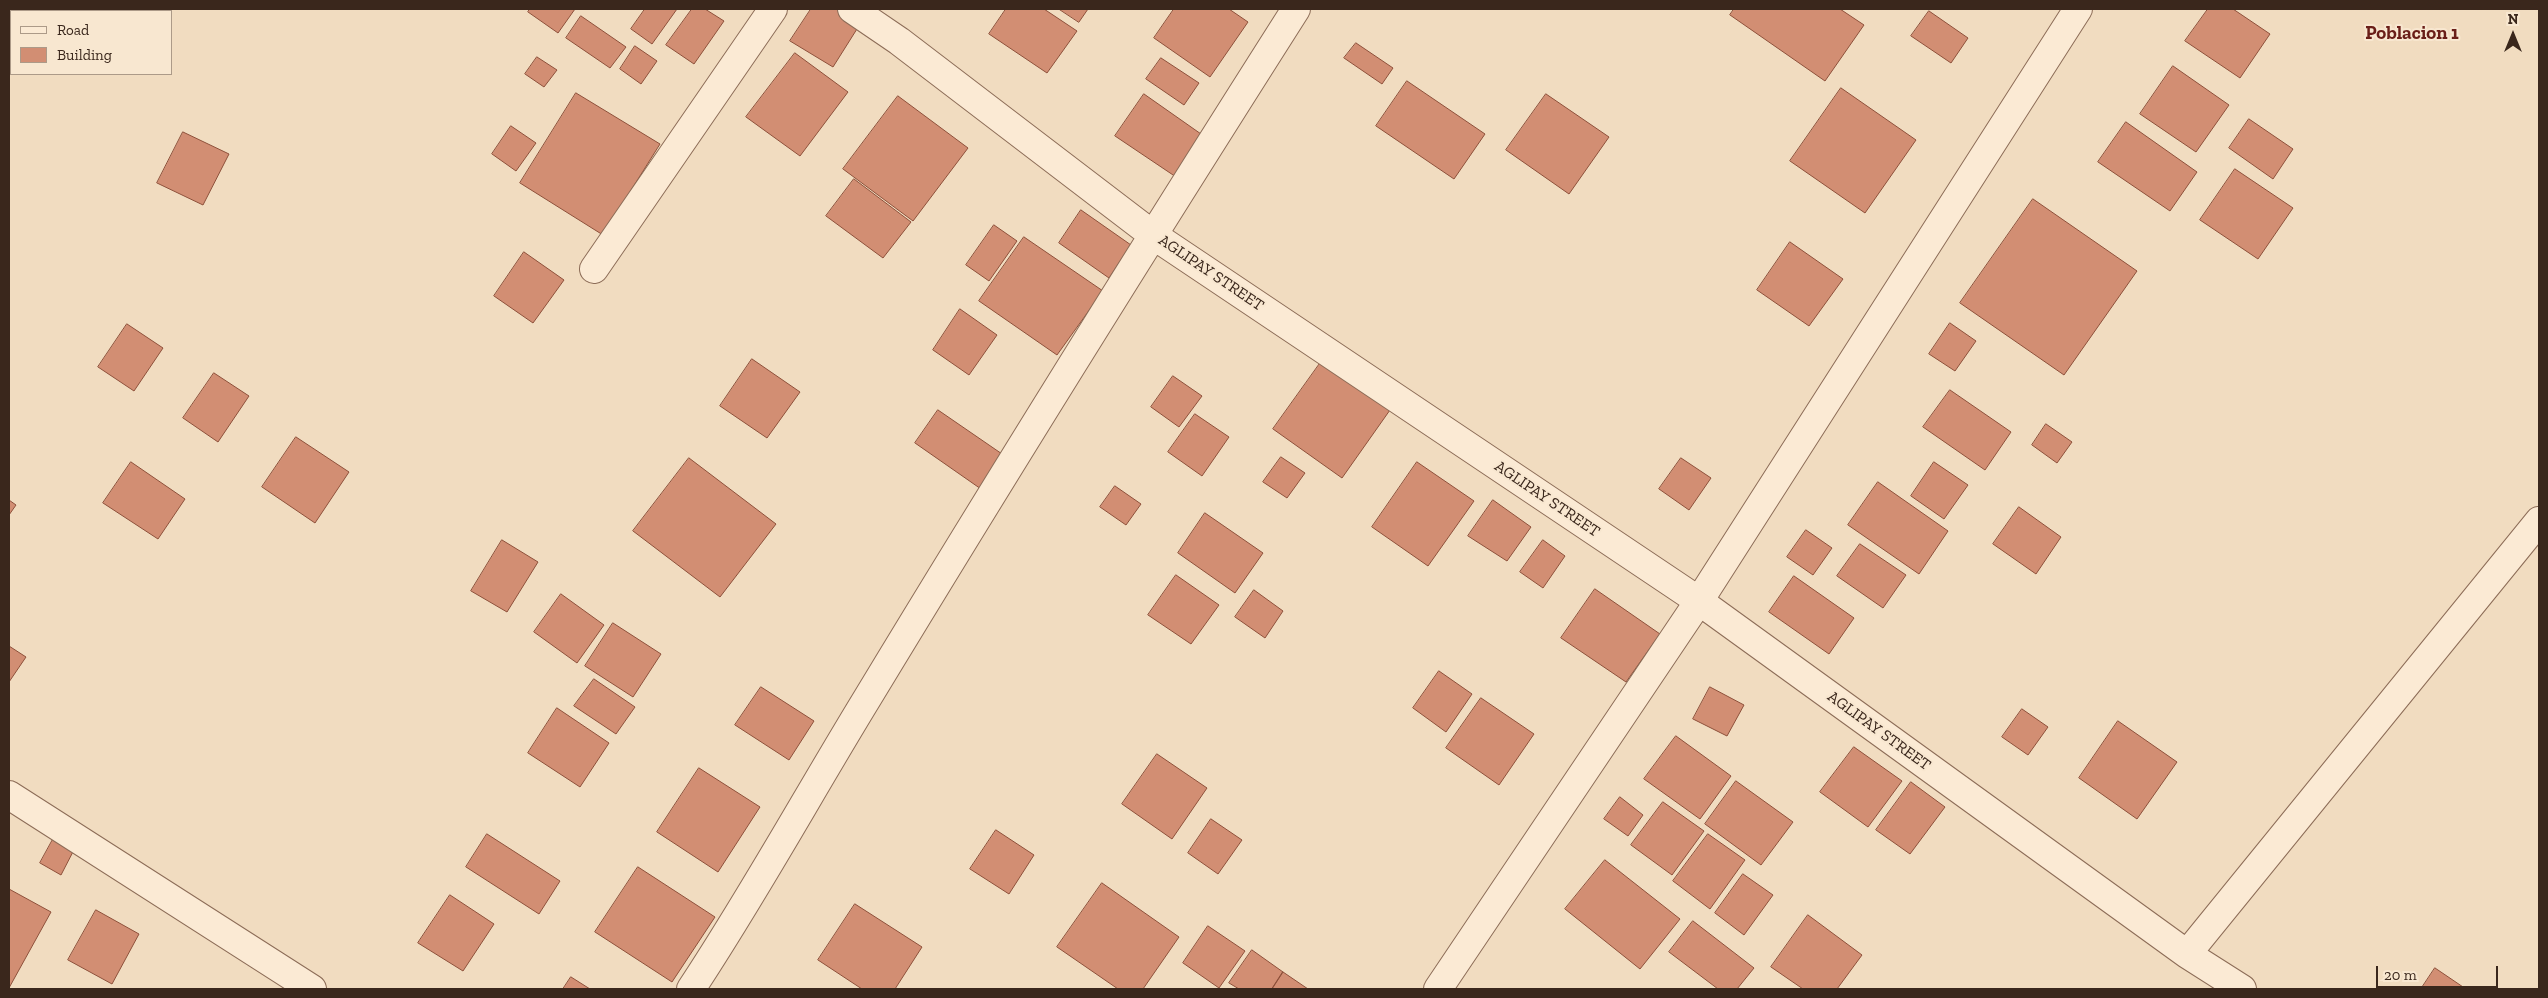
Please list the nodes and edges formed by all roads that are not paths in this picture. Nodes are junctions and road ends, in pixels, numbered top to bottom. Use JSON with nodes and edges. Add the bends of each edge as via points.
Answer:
{"nodes":[{"id":1,"x":773,"y":9,"type":"edge"},
{"id":2,"x":852,"y":9,"type":"edge"},
{"id":3,"x":1296,"y":9,"type":"edge"},
{"id":4,"x":2078,"y":9,"type":"edge"},
{"id":5,"x":1153,"y":235,"type":"junction"},
{"id":6,"x":594,"y":269,"type":"dead end"},
{"id":7,"x":2539,"y":521,"type":"edge"},
{"id":8,"x":1699,"y":601,"type":"junction"},
{"id":9,"x":9,"y":795,"type":"edge"},
{"id":10,"x":2187,"y":954,"type":"junction"},
{"id":11,"x":312,"y":989,"type":"edge"},
{"id":12,"x":691,"y":989,"type":"edge"},
{"id":13,"x":1438,"y":989,"type":"edge"},
{"id":14,"x":2242,"y":989,"type":"edge"}],
"edges":[{"from":1,"to":6,"type":"street"},
{"from":2,"to":5,"type":"street","name":"AGLIPAY STREET","via":[[899,41]]},
{"from":3,"to":5,"type":"street"},
{"from":4,"to":8,"type":"street"},
{"from":5,"to":8,"type":"street","name":"AGLIPAY STREET"},
{"from":5,"to":12,"type":"street","via":[[872,690],[738,918]]},
{"from":7,"to":10,"type":"street"},
{"from":8,"to":10,"type":"street","name":"AGLIPAY STREET"},
{"from":8,"to":13,"type":"street"},
{"from":9,"to":11,"type":"street"},
{"from":10,"to":14,"type":"street","name":"AGLIPAY STREET"}]}
